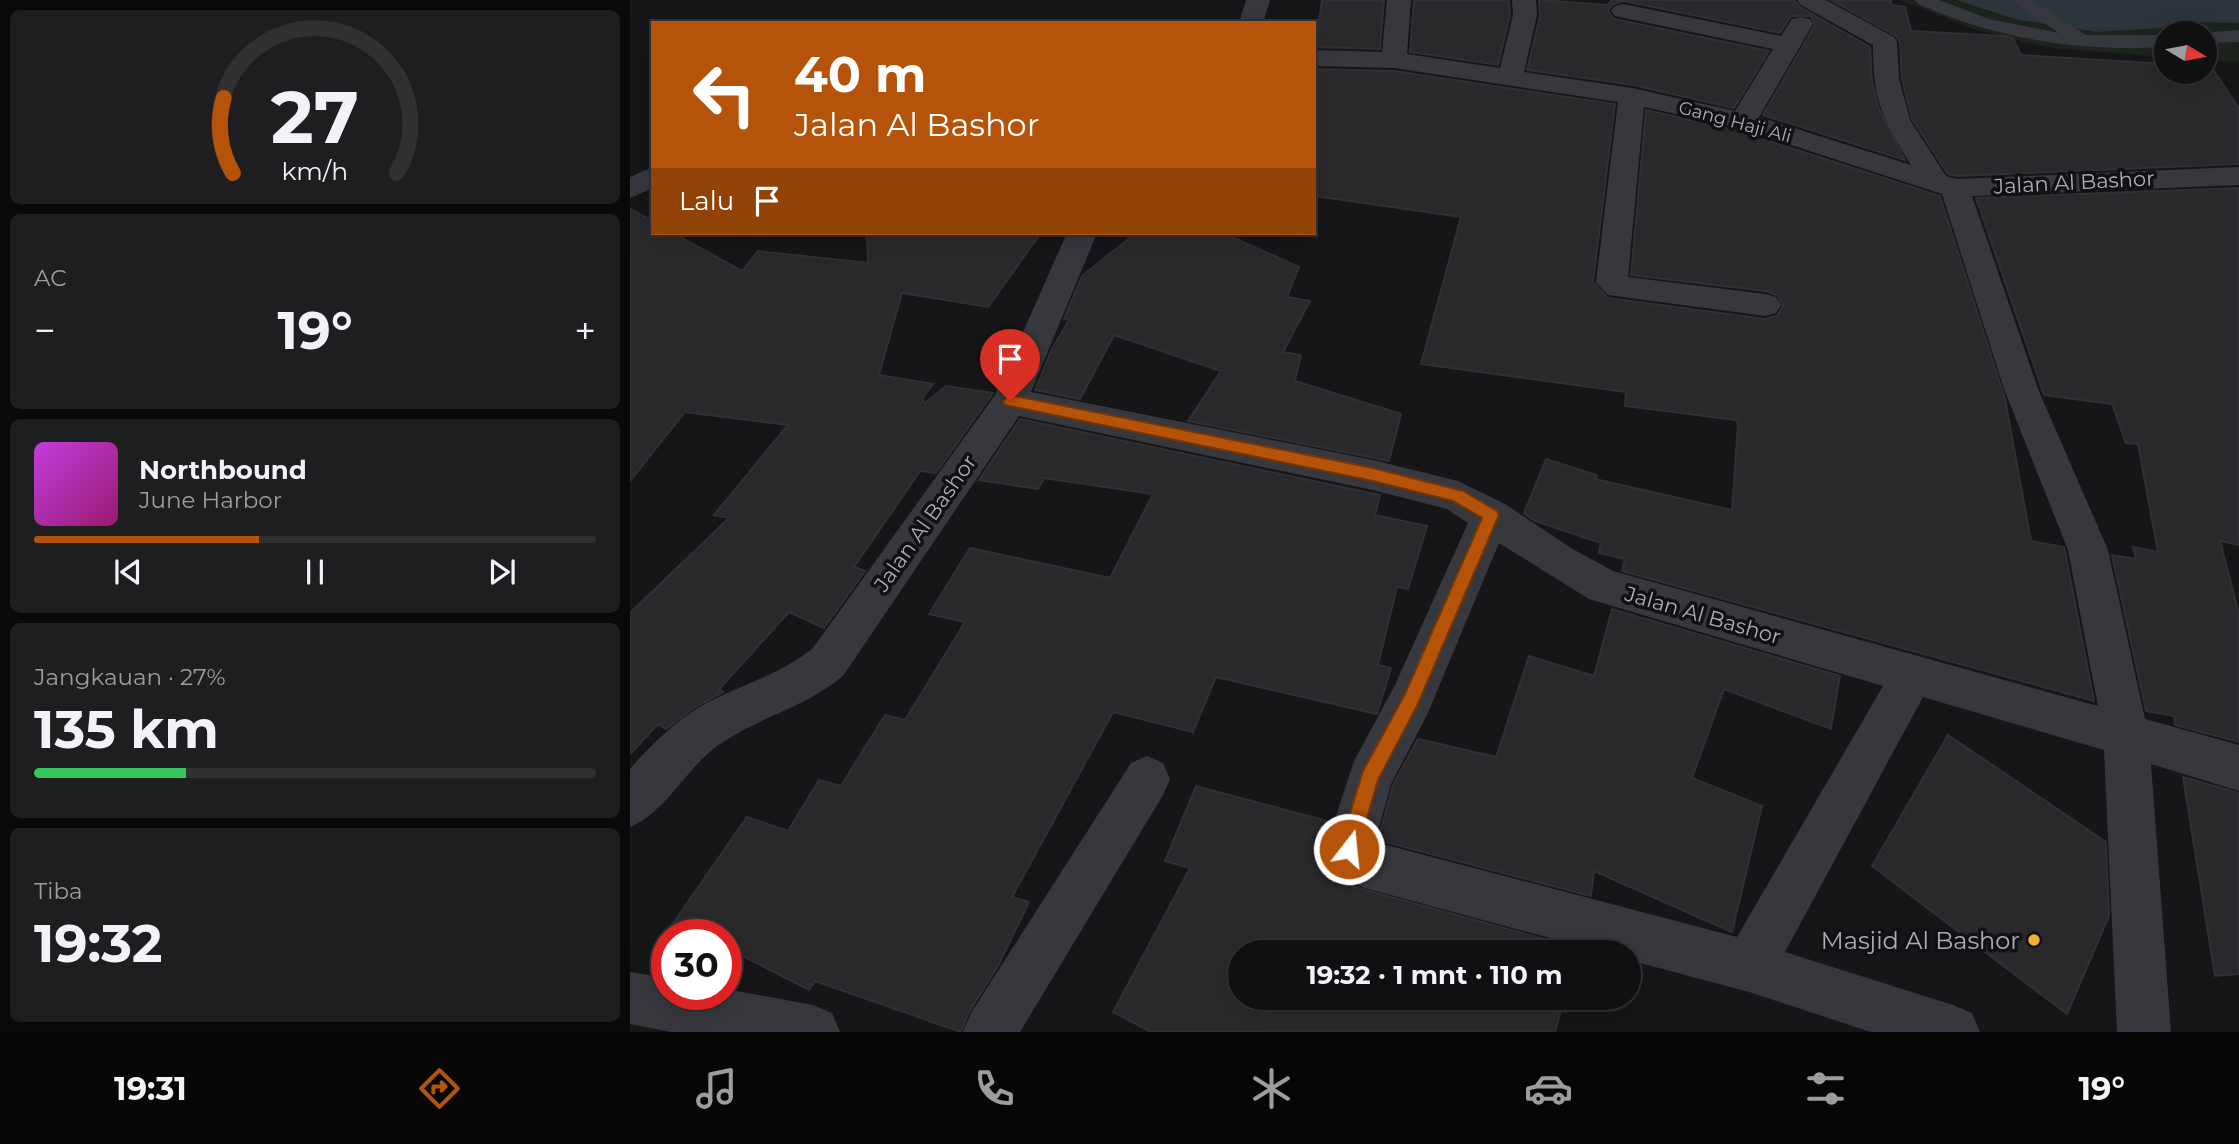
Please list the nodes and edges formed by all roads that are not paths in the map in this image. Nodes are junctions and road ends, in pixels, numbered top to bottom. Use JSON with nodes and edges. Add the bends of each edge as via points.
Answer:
{"nodes":[{"id":1,"x":1258,"y":0,"type":"edge"},
{"id":2,"x":1399,"y":0,"type":"edge"},
{"id":3,"x":1524,"y":0,"type":"edge"},
{"id":4,"x":1924,"y":0,"type":"edge"},
{"id":5,"x":2020,"y":0,"type":"edge"},
{"id":6,"x":1814,"y":3,"type":"edge"},
{"id":7,"x":1623,"y":11,"type":"dead end"},
{"id":8,"x":1252,"y":21,"type":"edge"},
{"id":9,"x":2239,"y":36,"type":"edge"},
{"id":10,"x":2217,"y":37,"type":"edge"},
{"id":11,"x":2086,"y":41,"type":"junction"},
{"id":12,"x":2154,"y":42,"type":"edge"},
{"id":13,"x":1788,"y":45,"type":"junction"},
{"id":14,"x":1316,"y":58,"type":"edge"},
{"id":15,"x":1394,"y":61,"type":"junction"},
{"id":16,"x":1510,"y":79,"type":"junction"},
{"id":17,"x":1632,"y":96,"type":"junction"},
{"id":18,"x":1743,"y":121,"type":"junction"},
{"id":19,"x":2239,"y":176,"type":"edge"},
{"id":20,"x":651,"y":177,"type":"edge"},
{"id":21,"x":1945,"y":185,"type":"junction"},
{"id":22,"x":630,"y":189,"type":"edge"},
{"id":23,"x":1081,"y":235,"type":"edge"},
{"id":24,"x":1765,"y":305,"type":"dead end"},
{"id":25,"x":1010,"y":401,"type":"junction"},
{"id":26,"x":1491,"y":515,"type":"junction"},
{"id":27,"x":1912,"y":676,"type":"junction"},
{"id":28,"x":2126,"y":735,"type":"junction"},
{"id":29,"x":2239,"y":768,"type":"edge"},
{"id":30,"x":1147,"y":779,"type":"dead end"},
{"id":31,"x":630,"y":804,"type":"edge"},
{"id":32,"x":1749,"y":965,"type":"junction"},
{"id":33,"x":630,"y":998,"type":"edge"},
{"id":34,"x":813,"y":1032,"type":"edge"},
{"id":35,"x":990,"y":1032,"type":"edge"},
{"id":36,"x":1953,"y":1032,"type":"edge"},
{"id":37,"x":2144,"y":1032,"type":"edge"}],
"edges":[{"from":1,"to":8,"type":"street"},
{"from":2,"to":15,"type":"street"},
{"from":3,"to":16,"type":"street","via":[[1525,15]]},
{"from":4,"to":11,"type":"lane","via":[[1954,15],[2016,32]]},
{"from":5,"to":11,"type":"lane"},
{"from":6,"to":13,"type":"street"},
{"from":6,"to":21,"type":"street","via":[[1885,42],[1886,79],[1897,120]]},
{"from":7,"to":13,"type":"street"},
{"from":9,"to":10,"type":"lane"},
{"from":11,"to":12,"type":"lane"},
{"from":13,"to":18,"type":"street"},
{"from":14,"to":15,"type":"street","name":"Gang Haji Ali"},
{"from":15,"to":16,"type":"street","name":"Gang Haji Ali"},
{"from":16,"to":17,"type":"street","name":"Gang Haji Ali"},
{"from":17,"to":18,"type":"street","name":"Gang Haji Ali"},
{"from":17,"to":24,"type":"street","via":[[1612,282],[1619,287]]},
{"from":18,"to":21,"type":"street","name":"Gang Haji Ali"},
{"from":19,"to":21,"type":"street","name":"Jalan Al Bashor"},
{"from":20,"to":22,"type":"street"},
{"from":21,"to":28,"type":"street","via":[[2021,389],[2088,550]]},
{"from":23,"to":25,"type":"street"},
{"from":25,"to":26,"type":"street","name":"Jalan Al Bashor","via":[[1373,474],[1458,496]]},
{"from":25,"to":31,"type":"street","name":"Jalan Al Bashor","via":[[828,662],[812,677],[711,724],[679,749]]},
{"from":26,"to":27,"type":"street","name":"Jalan Al Bashor","via":[[1603,586]]},
{"from":26,"to":32,"type":"street","via":[[1411,700],[1370,777],[1349,849],[1354,858]]},
{"from":27,"to":28,"type":"street","name":"Jalan Al Bashor"},
{"from":27,"to":32,"type":"street"},
{"from":28,"to":29,"type":"street","name":"Jalan Al Bashor"},
{"from":28,"to":37,"type":"street"},
{"from":30,"to":35,"type":"street"},
{"from":32,"to":36,"type":"street"},
{"from":33,"to":34,"type":"street"}]}
